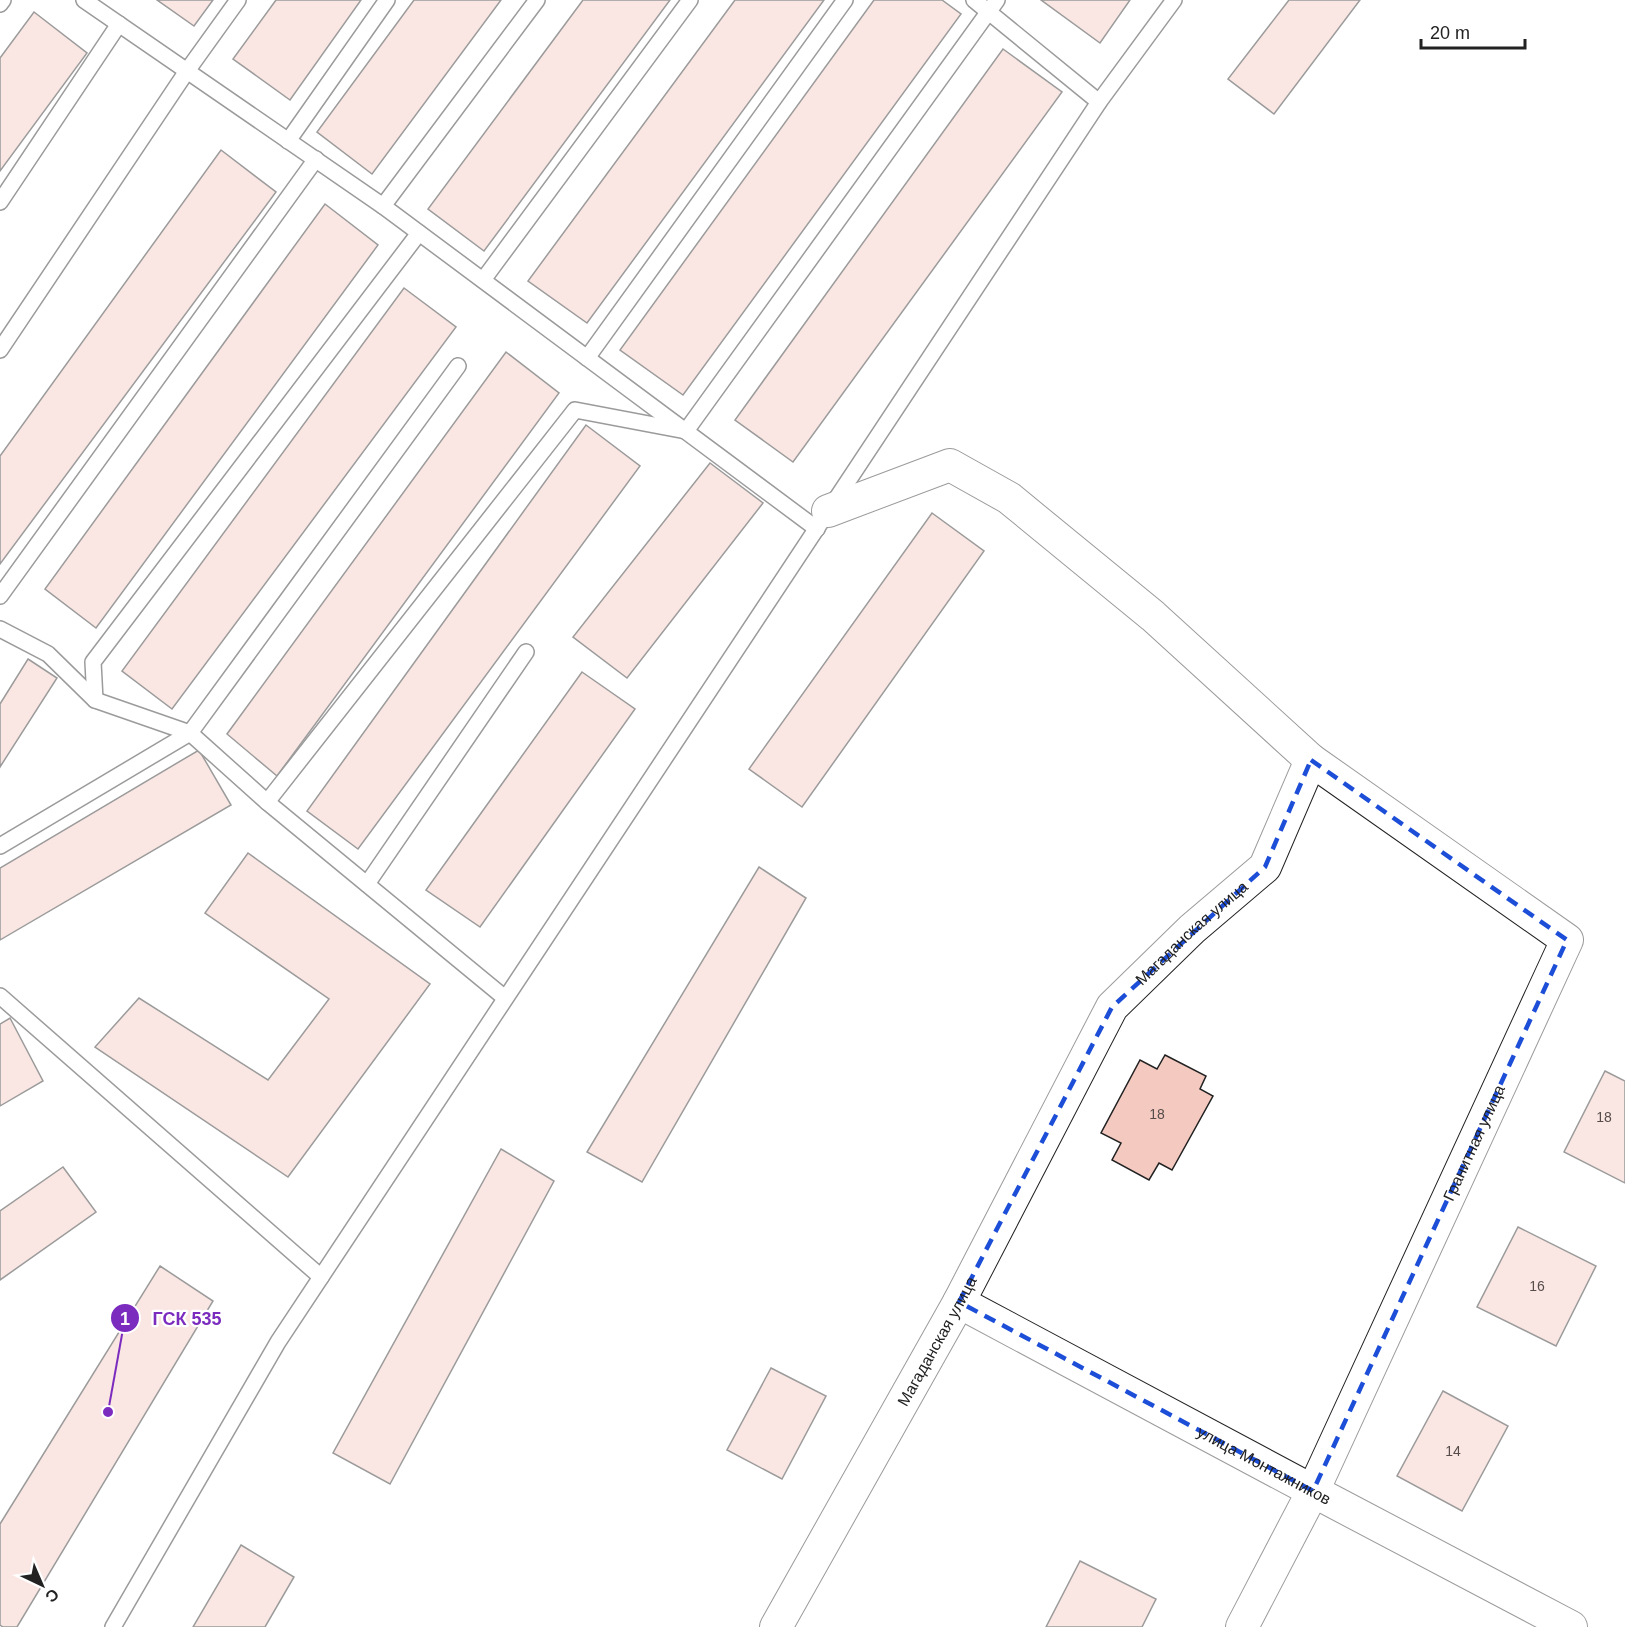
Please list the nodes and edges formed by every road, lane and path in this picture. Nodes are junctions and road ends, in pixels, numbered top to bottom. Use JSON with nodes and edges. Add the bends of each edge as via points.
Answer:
{"nodes":[{"id":1,"x":3,"y":0,"type":"edge"},
{"id":2,"x":84,"y":0,"type":"edge"},
{"id":3,"x":238,"y":0,"type":"edge"},
{"id":4,"x":387,"y":0,"type":"edge"},
{"id":5,"x":537,"y":0,"type":"edge"},
{"id":6,"x":690,"y":0,"type":"edge"},
{"id":7,"x":845,"y":0,"type":"edge"},
{"id":8,"x":974,"y":0,"type":"edge"},
{"id":9,"x":1174,"y":0,"type":"edge"},
{"id":10,"x":0,"y":4,"type":"edge"},
{"id":11,"x":993,"y":6,"type":"edge"},
{"id":12,"x":118,"y":24,"type":"junction"},
{"id":13,"x":187,"y":70,"type":"junction"},
{"id":14,"x":1099,"y":102,"type":"junction"},
{"id":15,"x":288,"y":141,"type":"junction"},
{"id":16,"x":316,"y":159,"type":"junction"},
{"id":17,"x":0,"y":202,"type":"edge"},
{"id":18,"x":383,"y":206,"type":"junction"},
{"id":19,"x":419,"y":233,"type":"junction"},
{"id":20,"x":483,"y":280,"type":"junction"},
{"id":21,"x":0,"y":350,"type":"edge"},
{"id":22,"x":587,"y":358,"type":"junction"},
{"id":23,"x":458,"y":366,"type":"dead end"},
{"id":24,"x":686,"y":431,"type":"junction"},
{"id":25,"x":822,"y":520,"type":"junction"},
{"id":26,"x":0,"y":596,"type":"edge"},
{"id":27,"x":0,"y":629,"type":"edge"},
{"id":28,"x":526,"y":652,"type":"dead end"},
{"id":29,"x":95,"y":700,"type":"junction"},
{"id":30,"x":190,"y":733,"type":"junction"},
{"id":31,"x":1311,"y":760,"type":"junction"},
{"id":32,"x":267,"y":802,"type":"junction"},
{"id":33,"x":0,"y":846,"type":"edge"},
{"id":34,"x":367,"y":884,"type":"junction"},
{"id":35,"x":0,"y":996,"type":"edge"},
{"id":36,"x":506,"y":998,"type":"junction"},
{"id":37,"x":321,"y":1277,"type":"junction"},
{"id":38,"x":959,"y":1302,"type":"junction"},
{"id":39,"x":1313,"y":1491,"type":"junction"},
{"id":40,"x":112,"y":1627,"type":"edge"},
{"id":41,"x":776,"y":1627,"type":"edge"},
{"id":42,"x":1242,"y":1627,"type":"edge"},
{"id":43,"x":1571,"y":1627,"type":"edge"}],
"edges":[{"from":1,"to":10,"type":"lane"},
{"from":2,"to":12,"type":"lane"},
{"from":3,"to":13,"type":"lane"},
{"from":4,"to":15,"type":"lane"},
{"from":5,"to":18,"type":"lane"},
{"from":6,"to":20,"type":"lane"},
{"from":7,"to":22,"type":"lane"},
{"from":8,"to":11,"type":"lane"},
{"from":9,"to":14,"type":"lane"},
{"from":11,"to":14,"type":"lane"},
{"from":11,"to":24,"type":"lane"},
{"from":12,"to":13,"type":"lane"},
{"from":12,"to":17,"type":"lane"},
{"from":13,"to":15,"type":"lane"},
{"from":13,"to":21,"type":"lane"},
{"from":14,"to":25,"type":"lane"},
{"from":15,"to":16,"type":"lane"},
{"from":16,"to":18,"type":"lane"},
{"from":16,"to":26,"type":"lane"},
{"from":18,"to":19,"type":"lane"},
{"from":19,"to":20,"type":"lane"},
{"from":19,"to":29,"type":"lane","via":[[93,662]]},
{"from":20,"to":22,"type":"lane"},
{"from":22,"to":24,"type":"lane"},
{"from":23,"to":30,"type":"lane"},
{"from":24,"to":25,"type":"lane"},
{"from":24,"to":32,"type":"lane","via":[[575,410]]},
{"from":25,"to":31,"type":"street","via":[[950,465],[1009,498],[1036,520],[1153,616]]},
{"from":25,"to":36,"type":"lane"},
{"from":27,"to":29,"type":"lane","via":[[48,654]]},
{"from":28,"to":34,"type":"lane"},
{"from":29,"to":30,"type":"lane"},
{"from":30,"to":32,"type":"lane"},
{"from":30,"to":33,"type":"lane"},
{"from":31,"to":38,"type":"street","name":"Магаданская улица","via":[[1265,867],[1192,929],[1112,1007]]},
{"from":31,"to":39,"type":"street","name":"Гранитная улица","via":[[1567,940]]},
{"from":32,"to":34,"type":"lane"},
{"from":34,"to":36,"type":"lane"},
{"from":35,"to":37,"type":"lane"},
{"from":36,"to":37,"type":"lane"},
{"from":37,"to":40,"type":"lane","via":[[278,1341]]},
{"from":38,"to":39,"type":"street","name":"улица Монтажников"},
{"from":38,"to":41,"type":"street","name":"Магаданская улица"},
{"from":39,"to":42,"type":"street","name":"Гранитная улица"},
{"from":39,"to":43,"type":"street","name":"улица Монтажников"}]}
